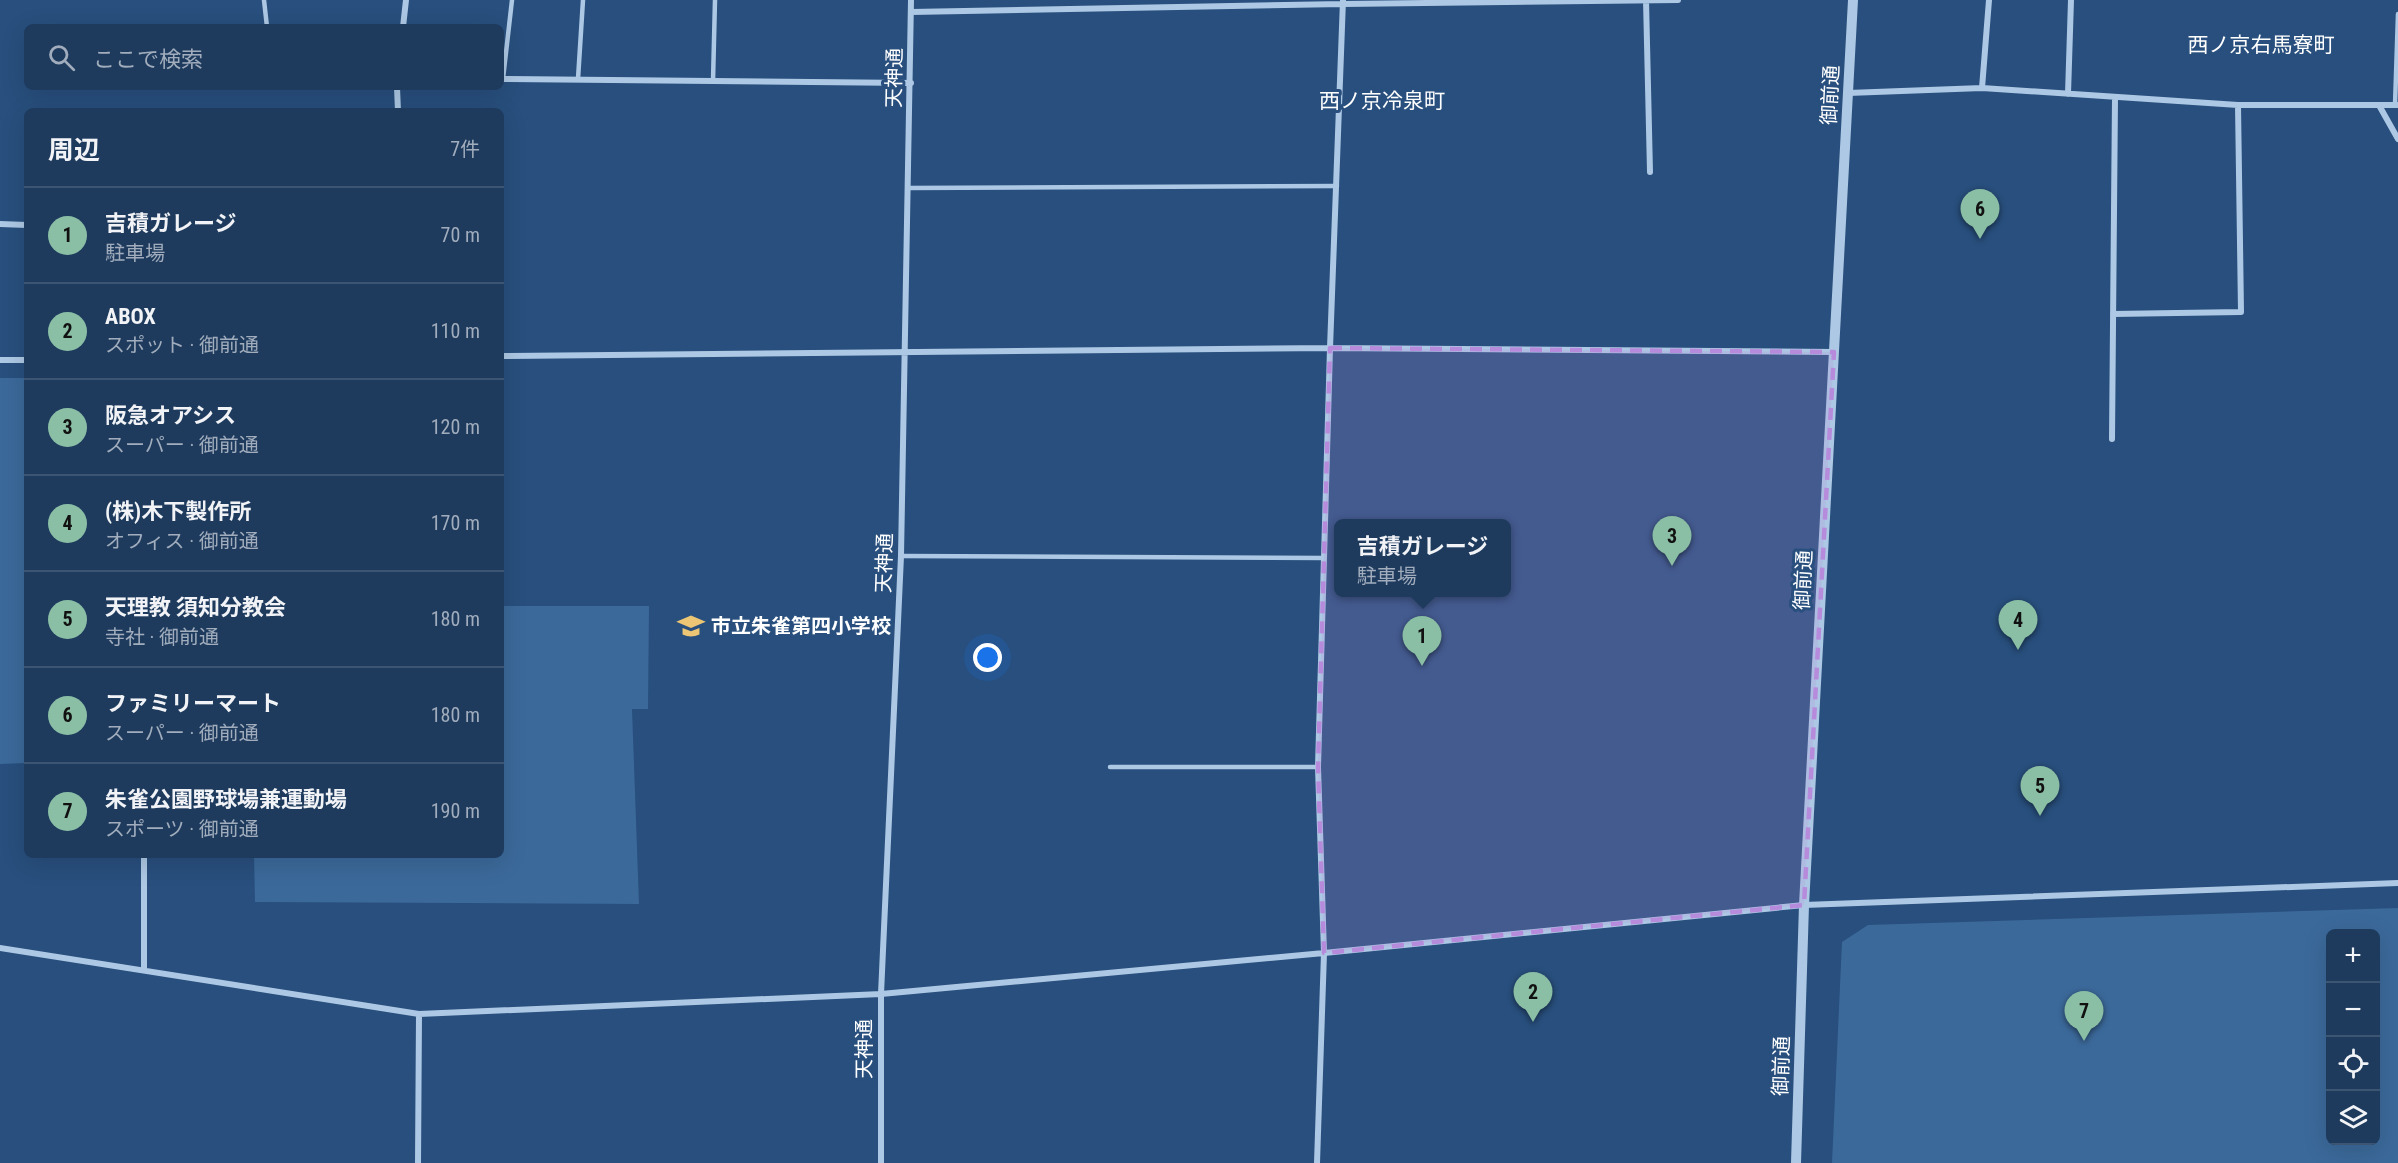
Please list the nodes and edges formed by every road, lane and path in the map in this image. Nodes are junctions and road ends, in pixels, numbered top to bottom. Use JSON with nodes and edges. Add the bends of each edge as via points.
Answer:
{"nodes":[{"id":1,"x":264,"y":0,"type":"edge"},
{"id":2,"x":406,"y":0,"type":"edge"},
{"id":3,"x":512,"y":0,"type":"edge"},
{"id":4,"x":583,"y":0,"type":"edge"},
{"id":5,"x":715,"y":0,"type":"edge"},
{"id":6,"x":911,"y":0,"type":"edge"},
{"id":7,"x":1646,"y":0,"type":"edge"},
{"id":8,"x":1678,"y":0,"type":"edge"},
{"id":9,"x":1853,"y":0,"type":"edge"},
{"id":10,"x":1989,"y":0,"type":"edge"},
{"id":11,"x":2071,"y":0,"type":"edge"},
{"id":12,"x":1343,"y":2,"type":"edge"},
{"id":13,"x":1209,"y":3,"type":"edge"},
{"id":14,"x":911,"y":12,"type":"junction"},
{"id":15,"x":2398,"y":14,"type":"edge"},
{"id":16,"x":267,"y":24,"type":"edge"},
{"id":17,"x":403,"y":24,"type":"edge"},
{"id":18,"x":504,"y":63,"type":"edge"},
{"id":19,"x":504,"y":79,"type":"edge"},
{"id":20,"x":578,"y":79,"type":"junction"},
{"id":21,"x":713,"y":81,"type":"junction"},
{"id":22,"x":911,"y":83,"type":"junction"},
{"id":23,"x":1982,"y":88,"type":"junction"},
{"id":24,"x":397,"y":90,"type":"edge"},
{"id":25,"x":1848,"y":93,"type":"junction"},
{"id":26,"x":2068,"y":94,"type":"junction"},
{"id":27,"x":2115,"y":97,"type":"junction"},
{"id":28,"x":2238,"y":105,"type":"junction"},
{"id":29,"x":2396,"y":105,"type":"edge"},
{"id":30,"x":2380,"y":106,"type":"junction"},
{"id":31,"x":398,"y":108,"type":"edge"},
{"id":32,"x":2398,"y":139,"type":"edge"},
{"id":33,"x":1650,"y":172,"type":"dead end"},
{"id":34,"x":1337,"y":186,"type":"junction"},
{"id":35,"x":908,"y":188,"type":"junction"},
{"id":36,"x":0,"y":224,"type":"edge"},
{"id":37,"x":24,"y":225,"type":"edge"},
{"id":38,"x":2113,"y":314,"type":"junction"},
{"id":39,"x":1330,"y":348,"type":"junction"},
{"id":40,"x":1834,"y":352,"type":"junction"},
{"id":41,"x":904,"y":354,"type":"junction"},
{"id":42,"x":504,"y":356,"type":"edge"},
{"id":43,"x":0,"y":360,"type":"edge"},
{"id":44,"x":24,"y":360,"type":"edge"},
{"id":45,"x":2112,"y":439,"type":"dead end"},
{"id":46,"x":901,"y":556,"type":"junction"},
{"id":47,"x":1324,"y":558,"type":"junction"},
{"id":48,"x":1110,"y":767,"type":"dead end"},
{"id":49,"x":1318,"y":767,"type":"junction"},
{"id":50,"x":144,"y":858,"type":"edge"},
{"id":51,"x":2398,"y":883,"type":"edge"},
{"id":52,"x":1804,"y":905,"type":"junction"},
{"id":53,"x":0,"y":948,"type":"edge"},
{"id":54,"x":1324,"y":953,"type":"junction"},
{"id":55,"x":144,"y":970,"type":"junction"},
{"id":56,"x":880,"y":994,"type":"junction"},
{"id":57,"x":419,"y":1014,"type":"junction"},
{"id":58,"x":418,"y":1163,"type":"edge"},
{"id":59,"x":880,"y":1163,"type":"edge"},
{"id":60,"x":1317,"y":1163,"type":"edge"},
{"id":61,"x":1797,"y":1163,"type":"edge"}],
"edges":[{"from":1,"to":16,"type":"lane"},
{"from":2,"to":17,"type":"street"},
{"from":3,"to":18,"type":"lane"},
{"from":4,"to":20,"type":"lane"},
{"from":5,"to":21,"type":"lane"},
{"from":6,"to":14,"type":"street","name":"天神通"},
{"from":7,"to":8,"type":"street"},
{"from":7,"to":12,"type":"street"},
{"from":7,"to":33,"type":"street"},
{"from":9,"to":25,"type":"street","name":"御前通"},
{"from":10,"to":23,"type":"street"},
{"from":11,"to":26,"type":"street"},
{"from":12,"to":13,"type":"street"},
{"from":12,"to":34,"type":"street"},
{"from":13,"to":14,"type":"street"},
{"from":14,"to":22,"type":"street","name":"天神通"},
{"from":15,"to":29,"type":"lane"},
{"from":19,"to":20,"type":"street"},
{"from":20,"to":21,"type":"street"},
{"from":21,"to":22,"type":"street"},
{"from":22,"to":35,"type":"street","name":"天神通"},
{"from":23,"to":25,"type":"street"},
{"from":23,"to":26,"type":"street"},
{"from":24,"to":31,"type":"street"},
{"from":25,"to":40,"type":"street","name":"御前通"},
{"from":26,"to":27,"type":"street"},
{"from":27,"to":28,"type":"street"},
{"from":27,"to":38,"type":"street"},
{"from":28,"to":30,"type":"street"},
{"from":28,"to":38,"type":"street","via":[[2241,312]]},
{"from":29,"to":30,"type":"street"},
{"from":30,"to":32,"type":"street"},
{"from":34,"to":35,"type":"lane"},
{"from":34,"to":39,"type":"street"},
{"from":35,"to":41,"type":"street","name":"天神通"},
{"from":36,"to":37,"type":"street"},
{"from":38,"to":45,"type":"street"},
{"from":39,"to":40,"type":"street"},
{"from":39,"to":41,"type":"street"},
{"from":39,"to":47,"type":"street"},
{"from":40,"to":52,"type":"street","name":"御前通"},
{"from":41,"to":42,"type":"street"},
{"from":41,"to":46,"type":"street","name":"天神通"},
{"from":43,"to":44,"type":"street"},
{"from":46,"to":47,"type":"lane"},
{"from":46,"to":56,"type":"street","name":"天神通"},
{"from":47,"to":49,"type":"street"},
{"from":48,"to":49,"type":"lane"},
{"from":49,"to":54,"type":"street"},
{"from":50,"to":55,"type":"street"},
{"from":51,"to":52,"type":"street"},
{"from":52,"to":54,"type":"street"},
{"from":52,"to":61,"type":"street","name":"御前通"},
{"from":53,"to":55,"type":"street"},
{"from":54,"to":56,"type":"street"},
{"from":54,"to":60,"type":"street"},
{"from":55,"to":57,"type":"street"},
{"from":56,"to":57,"type":"street"},
{"from":56,"to":59,"type":"street","name":"天神通"},
{"from":57,"to":58,"type":"street"}]}
